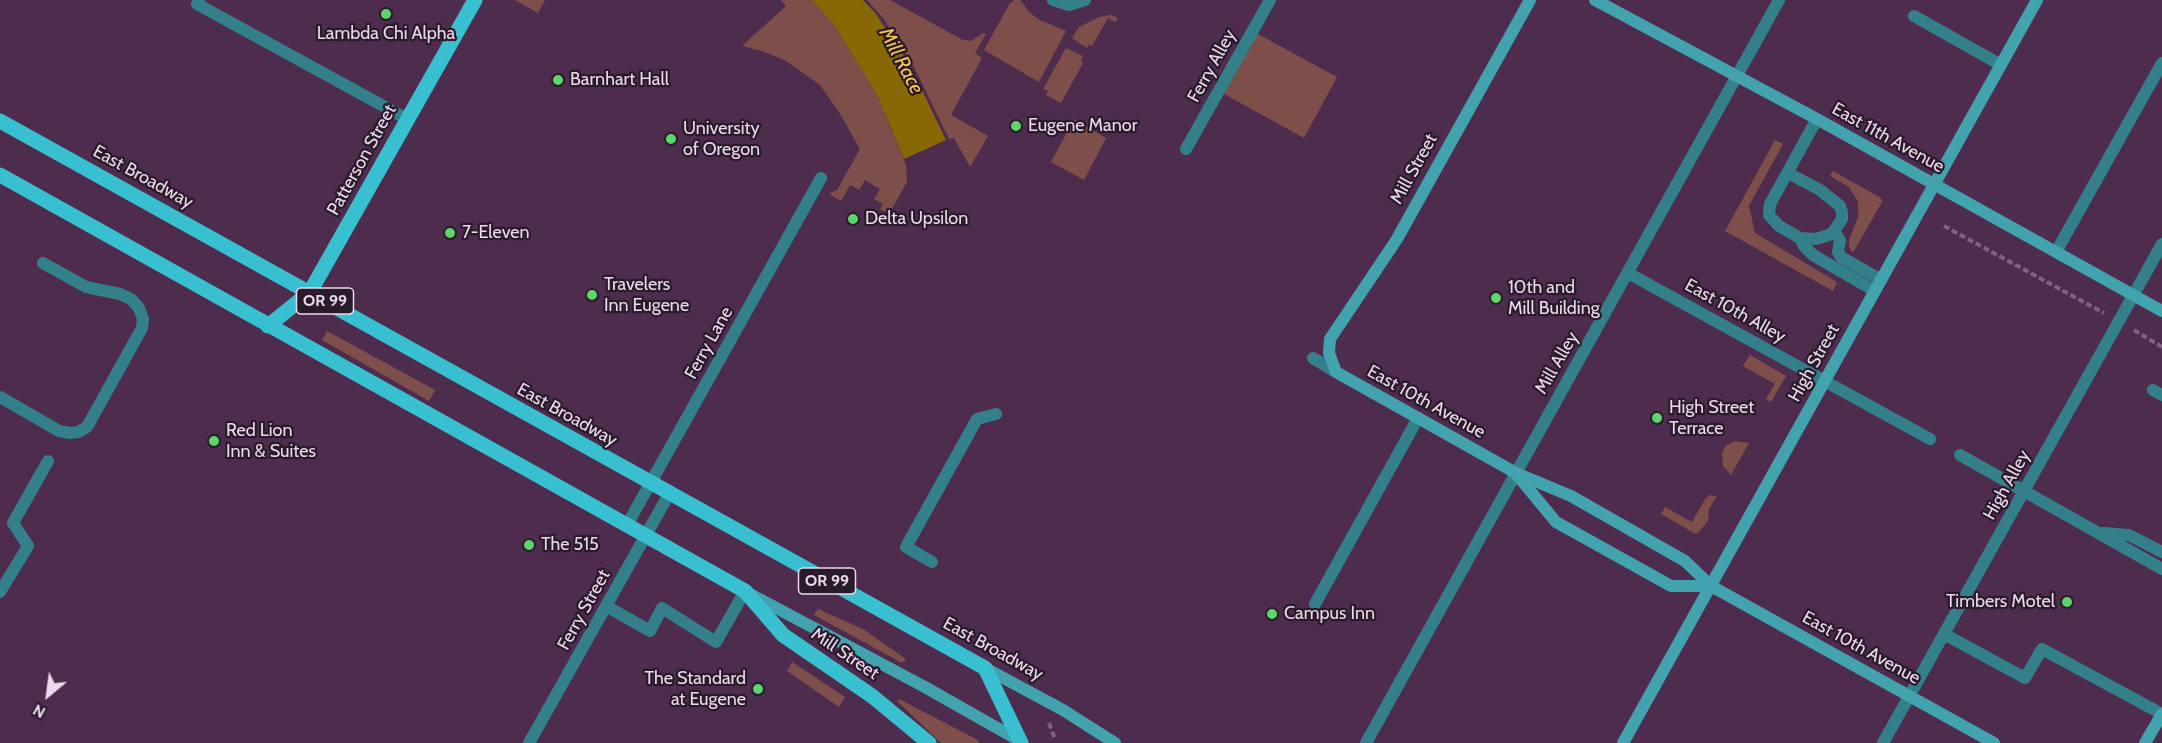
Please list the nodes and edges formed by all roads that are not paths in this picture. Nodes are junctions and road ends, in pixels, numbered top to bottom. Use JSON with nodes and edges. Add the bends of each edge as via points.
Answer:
{"nodes":[{"id":1,"x":475,"y":0,"type":"edge"},
{"id":2,"x":1053,"y":0,"type":"edge"},
{"id":3,"x":1085,"y":0,"type":"edge"},
{"id":4,"x":1270,"y":0,"type":"edge"},
{"id":5,"x":1530,"y":0,"type":"edge"},
{"id":6,"x":1596,"y":0,"type":"edge"},
{"id":7,"x":1779,"y":0,"type":"edge"},
{"id":8,"x":2037,"y":0,"type":"edge"},
{"id":9,"x":198,"y":2,"type":"edge"},
{"id":10,"x":1914,"y":16,"type":"dead end"},
{"id":11,"x":2162,"y":63,"type":"edge"},
{"id":12,"x":2001,"y":65,"type":"junction"},
{"id":13,"x":1737,"y":76,"type":"junction"},
{"id":14,"x":407,"y":119,"type":"junction"},
{"id":15,"x":1817,"y":119,"type":"junction"},
{"id":16,"x":0,"y":120,"type":"edge"},
{"id":17,"x":1186,"y":149,"type":"dead end"},
{"id":18,"x":1788,"y":173,"type":"junction"},
{"id":19,"x":0,"y":176,"type":"edge"},
{"id":20,"x":821,"y":178,"type":"dead end"},
{"id":21,"x":1934,"y":184,"type":"junction"},
{"id":22,"x":1834,"y":231,"type":"junction"},
{"id":23,"x":1800,"y":238,"type":"junction"},
{"id":24,"x":2162,"y":244,"type":"edge"},
{"id":25,"x":2056,"y":252,"type":"junction"},
{"id":26,"x":43,"y":263,"type":"dead end"},
{"id":27,"x":1628,"y":273,"type":"junction"},
{"id":28,"x":1878,"y":285,"type":"junction"},
{"id":29,"x":310,"y":292,"type":"junction"},
{"id":30,"x":2134,"y":295,"type":"junction"},
{"id":31,"x":2162,"y":310,"type":"edge"},
{"id":32,"x":268,"y":326,"type":"junction"},
{"id":33,"x":1328,"y":349,"type":"joint"},
{"id":34,"x":1824,"y":381,"type":"junction"},
{"id":35,"x":0,"y":397,"type":"edge"},
{"id":36,"x":996,"y":414,"type":"dead end"},
{"id":37,"x":1418,"y":418,"type":"junction"},
{"id":38,"x":1930,"y":439,"type":"dead end"},
{"id":39,"x":1960,"y":455,"type":"dead end"},
{"id":40,"x":48,"y":461,"type":"dead end"},
{"id":41,"x":1516,"y":473,"type":"junction"},
{"id":42,"x":650,"y":483,"type":"junction"},
{"id":43,"x":2025,"y":491,"type":"junction"},
{"id":44,"x":669,"y":494,"type":"junction"},
{"id":45,"x":627,"y":525,"type":"junction"},
{"id":46,"x":2099,"y":533,"type":"junction"},
{"id":47,"x":646,"y":535,"type":"junction"},
{"id":48,"x":2162,"y":552,"type":"edge"},
{"id":49,"x":932,"y":562,"type":"dead end"},
{"id":50,"x":2162,"y":569,"type":"edge"},
{"id":51,"x":1711,"y":586,"type":"junction"},
{"id":52,"x":745,"y":591,"type":"junction"},
{"id":53,"x":0,"y":592,"type":"edge"},
{"id":54,"x":1315,"y":604,"type":"dead end"},
{"id":55,"x":606,"y":606,"type":"junction"},
{"id":56,"x":1944,"y":634,"type":"junction"},
{"id":57,"x":985,"y":668,"type":"junction"},
{"id":58,"x":1909,"y":696,"type":"junction"},
{"id":59,"x":2162,"y":714,"type":"edge"},
{"id":60,"x":1021,"y":742,"type":"edge"},
{"id":61,"x":529,"y":743,"type":"edge"},
{"id":62,"x":929,"y":743,"type":"edge"},
{"id":63,"x":1115,"y":743,"type":"edge"},
{"id":64,"x":1366,"y":743,"type":"edge"},
{"id":65,"x":1623,"y":743,"type":"edge"},
{"id":66,"x":1883,"y":743,"type":"edge"},
{"id":67,"x":1994,"y":743,"type":"edge"},
{"id":68,"x":2145,"y":743,"type":"edge"}],
"edges":[{"from":1,"to":14,"type":"main road","name":"Patterson Street"},
{"from":2,"to":3,"type":"street","via":[[1069,5]]},
{"from":4,"to":17,"type":"street","name":"Ferry Alley"},
{"from":5,"to":33,"type":"street","name":"Mill Street","via":[[1397,239],[1345,315]]},
{"from":6,"to":13,"type":"street","name":"East 11th Avenue"},
{"from":7,"to":13,"type":"street","name":"Mill Alley"},
{"from":8,"to":12,"type":"street","name":"High Street"},
{"from":9,"to":14,"type":"street"},
{"from":10,"to":12,"type":"street"},
{"from":11,"to":25,"type":"street"},
{"from":12,"to":21,"type":"street","name":"High Street"},
{"from":13,"to":15,"type":"street","name":"East 11th Avenue"},
{"from":13,"to":27,"type":"street","name":"Mill Alley"},
{"from":14,"to":29,"type":"main road","name":"Patterson Street"},
{"from":15,"to":18,"type":"street"},
{"from":15,"to":21,"type":"street","name":"East 11th Avenue"},
{"from":16,"to":29,"type":"main road","name":"East Broadway","number":"OR 99"},
{"from":18,"to":22,"type":"street","via":[[1840,206],[1842,219]]},
{"from":18,"to":23,"type":"street","via":[[1770,204],[1769,215]]},
{"from":19,"to":32,"type":"main road"},
{"from":20,"to":42,"type":"street","name":"Ferry Lane"},
{"from":21,"to":25,"type":"street","name":"East 11th Avenue"},
{"from":21,"to":28,"type":"street","name":"High Street"},
{"from":22,"to":23,"type":"street","via":[[1820,239]]},
{"from":22,"to":28,"type":"street","via":[[1840,240],[1840,257]]},
{"from":23,"to":28,"type":"street","via":[[1813,255]]},
{"from":24,"to":30,"type":"street","name":"High Alley"},
{"from":25,"to":30,"type":"street","name":"East 11th Avenue"},
{"from":26,"to":35,"type":"street","via":[[86,287],[131,299],[139,308],[142,328],[87,427],[78,432],[59,430]]},
{"from":27,"to":34,"type":"street","name":"East 10th Alley"},
{"from":27,"to":41,"type":"street","name":"Mill Alley"},
{"from":28,"to":34,"type":"street","name":"High Street"},
{"from":29,"to":32,"type":"main road","name":"Patterson Street"},
{"from":29,"to":42,"type":"main road","name":"East Broadway","number":"OR 99"},
{"from":30,"to":31,"type":"street","name":"East 11th Avenue"},
{"from":30,"to":43,"type":"street","name":"High Alley"},
{"from":32,"to":45,"type":"main road"},
{"from":33,"to":37,"type":"street","name":"East 10th Avenue","via":[[1336,372]]},
{"from":34,"to":38,"type":"street","name":"East 10th Alley"},
{"from":34,"to":51,"type":"street","name":"High Street"},
{"from":36,"to":49,"type":"street","via":[[977,419],[906,547]]},
{"from":37,"to":41,"type":"street","name":"East 10th Avenue"},
{"from":37,"to":54,"type":"street"},
{"from":39,"to":43,"type":"street"},
{"from":40,"to":53,"type":"street","via":[[13,523],[28,546]]},
{"from":41,"to":51,"type":"street","name":"East 10th Avenue","via":[[1571,496],[1685,561]]},
{"from":41,"to":51,"type":"street","name":"East 10th Avenue","via":[[1556,522],[1671,586]]},
{"from":41,"to":64,"type":"street","name":"Mill Alley"},
{"from":42,"to":44,"type":"main road","name":"East Broadway","number":"OR 99"},
{"from":42,"to":45,"type":"street","name":"Ferry Lane"},
{"from":43,"to":46,"type":"street"},
{"from":43,"to":56,"type":"street","name":"High Alley"},
{"from":44,"to":47,"type":"street","name":"Ferry Street"},
{"from":44,"to":57,"type":"main road","name":"East Broadway","number":"OR 99"},
{"from":45,"to":47,"type":"main road"},
{"from":46,"to":48,"type":"street","via":[[2129,535]]},
{"from":46,"to":50,"type":"street"},
{"from":47,"to":52,"type":"main road"},
{"from":47,"to":55,"type":"street","name":"Ferry Street"},
{"from":51,"to":58,"type":"street","name":"East 10th Avenue"},
{"from":51,"to":65,"type":"street","name":"High Street"},
{"from":52,"to":55,"type":"street","via":[[716,642],[662,608],[650,631]]},
{"from":52,"to":60,"type":"street"},
{"from":52,"to":62,"type":"main road","name":"Mill Street","via":[[783,635],[872,696]]},
{"from":55,"to":61,"type":"street","name":"Ferry Street"},
{"from":56,"to":58,"type":"street","name":"High Alley"},
{"from":56,"to":59,"type":"street","via":[[2025,678],[2042,649]]},
{"from":57,"to":60,"type":"main road"},
{"from":57,"to":63,"type":"street","name":"East Broadway"},
{"from":58,"to":66,"type":"street","name":"High Alley"},
{"from":58,"to":67,"type":"street","name":"East 10th Avenue"},
{"from":59,"to":68,"type":"street"}]}
